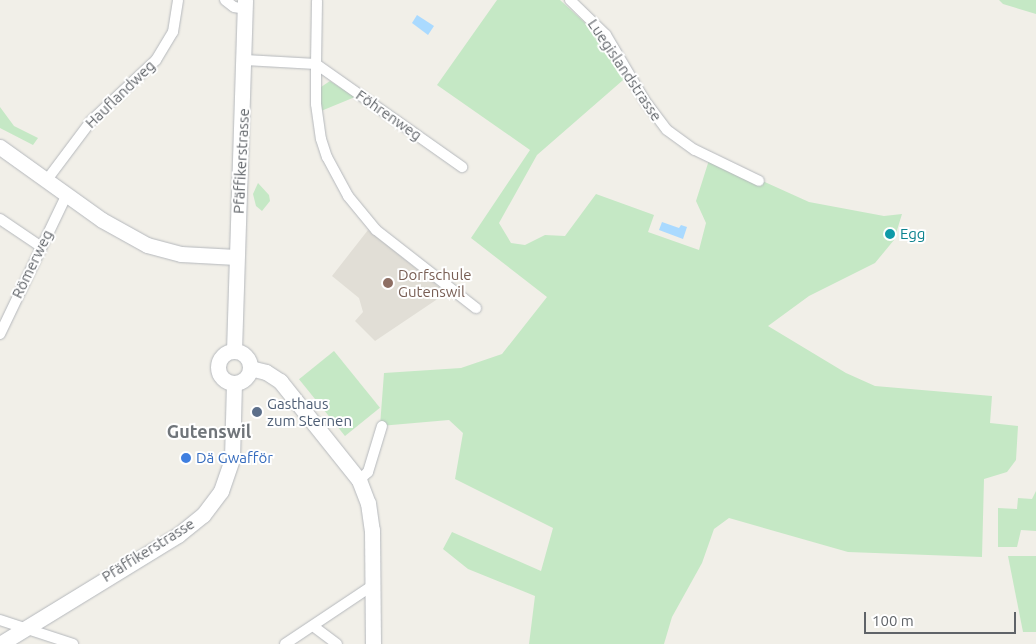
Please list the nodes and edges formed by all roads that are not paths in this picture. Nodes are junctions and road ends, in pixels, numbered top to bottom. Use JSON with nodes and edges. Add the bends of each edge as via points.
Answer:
{"nodes":[{"id":1,"x":178,"y":0,"type":"edge"},
{"id":2,"x":225,"y":0,"type":"edge"},
{"id":3,"x":570,"y":0,"type":"edge"},
{"id":4,"x":317,"y":1,"type":"edge"},
{"id":5,"x":245,"y":5,"type":"edge"},
{"id":6,"x":245,"y":60,"type":"junction"},
{"id":7,"x":316,"y":64,"type":"junction"},
{"id":8,"x":0,"y":147,"type":"edge"},
{"id":9,"x":462,"y":167,"type":"dead end"},
{"id":10,"x":46,"y":181,"type":"junction"},
{"id":11,"x":760,"y":181,"type":"dead end"},
{"id":12,"x":66,"y":196,"type":"junction"},
{"id":13,"x":0,"y":219,"type":"edge"},
{"id":14,"x":40,"y":246,"type":"junction"},
{"id":15,"x":236,"y":257,"type":"junction"},
{"id":16,"x":476,"y":308,"type":"dead end"},
{"id":17,"x":3,"y":317,"type":"edge"},
{"id":18,"x":0,"y":334,"type":"edge"},
{"id":19,"x":234,"y":351,"type":"junction"},
{"id":20,"x":250,"y":368,"type":"junction"},
{"id":21,"x":234,"y":383,"type":"junction"},
{"id":22,"x":382,"y":426,"type":"dead end"},
{"id":23,"x":359,"y":480,"type":"junction"},
{"id":24,"x":373,"y":585,"type":"junction"},
{"id":25,"x":0,"y":620,"type":"edge"},
{"id":26,"x":313,"y":626,"type":"junction"},
{"id":27,"x":22,"y":627,"type":"junction"},
{"id":28,"x":0,"y":644,"type":"edge"},
{"id":29,"x":73,"y":644,"type":"edge"},
{"id":30,"x":285,"y":644,"type":"edge"},
{"id":31,"x":337,"y":644,"type":"edge"},
{"id":32,"x":373,"y":644,"type":"edge"}],
"edges":[{"from":1,"to":10,"type":"street","name":"Hauflandweg","via":[[173,32],[156,60],[91,121]]},
{"from":2,"to":5,"type":"street","via":[[234,7]]},
{"from":3,"to":11,"type":"street","name":"Luegislandstrasse","via":[[606,35],[644,101],[667,130],[694,150]]},
{"from":4,"to":7,"type":"street"},
{"from":5,"to":6,"type":"main road","name":"Pfäffikerstrasse"},
{"from":6,"to":7,"type":"street"},
{"from":6,"to":15,"type":"main road","name":"Pfäffikerstrasse"},
{"from":7,"to":9,"type":"street","name":"Föhrenweg"},
{"from":7,"to":16,"type":"street","via":[[316,104],[322,139],[327,157],[348,196],[376,230]]},
{"from":8,"to":10,"type":"main road"},
{"from":10,"to":12,"type":"main road"},
{"from":12,"to":14,"type":"street","name":"Römerweg"},
{"from":12,"to":15,"type":"main road","via":[[147,245],[181,254]]},
{"from":13,"to":14,"type":"street"},
{"from":14,"to":17,"type":"street","name":"Römerweg"},
{"from":15,"to":19,"type":"main road","name":"Pfäffikerstrasse"},
{"from":17,"to":18,"type":"street","name":"Römerweg"},
{"from":19,"to":20,"type":"main road","via":[[246,356]]},
{"from":19,"to":21,"type":"main road","via":[[223,356],[219,367],[223,378]]},
{"from":20,"to":21,"type":"main road","via":[[243,380]]},
{"from":20,"to":23,"type":"main road","via":[[266,372],[280,381]]},
{"from":21,"to":27,"type":"main road","name":"Pfäffikerstrasse","via":[[232,459],[221,491],[203,515],[178,534]]},
{"from":22,"to":23,"type":"street","via":[[368,472]]},
{"from":23,"to":24,"type":"main road","via":[[370,515]]},
{"from":24,"to":26,"type":"street","via":[[358,592]]},
{"from":24,"to":32,"type":"main road"},
{"from":25,"to":27,"type":"street"},
{"from":26,"to":30,"type":"street"},
{"from":26,"to":31,"type":"street"},
{"from":27,"to":28,"type":"main road","name":"Pfäffikerstrasse"},
{"from":27,"to":29,"type":"street"}]}
